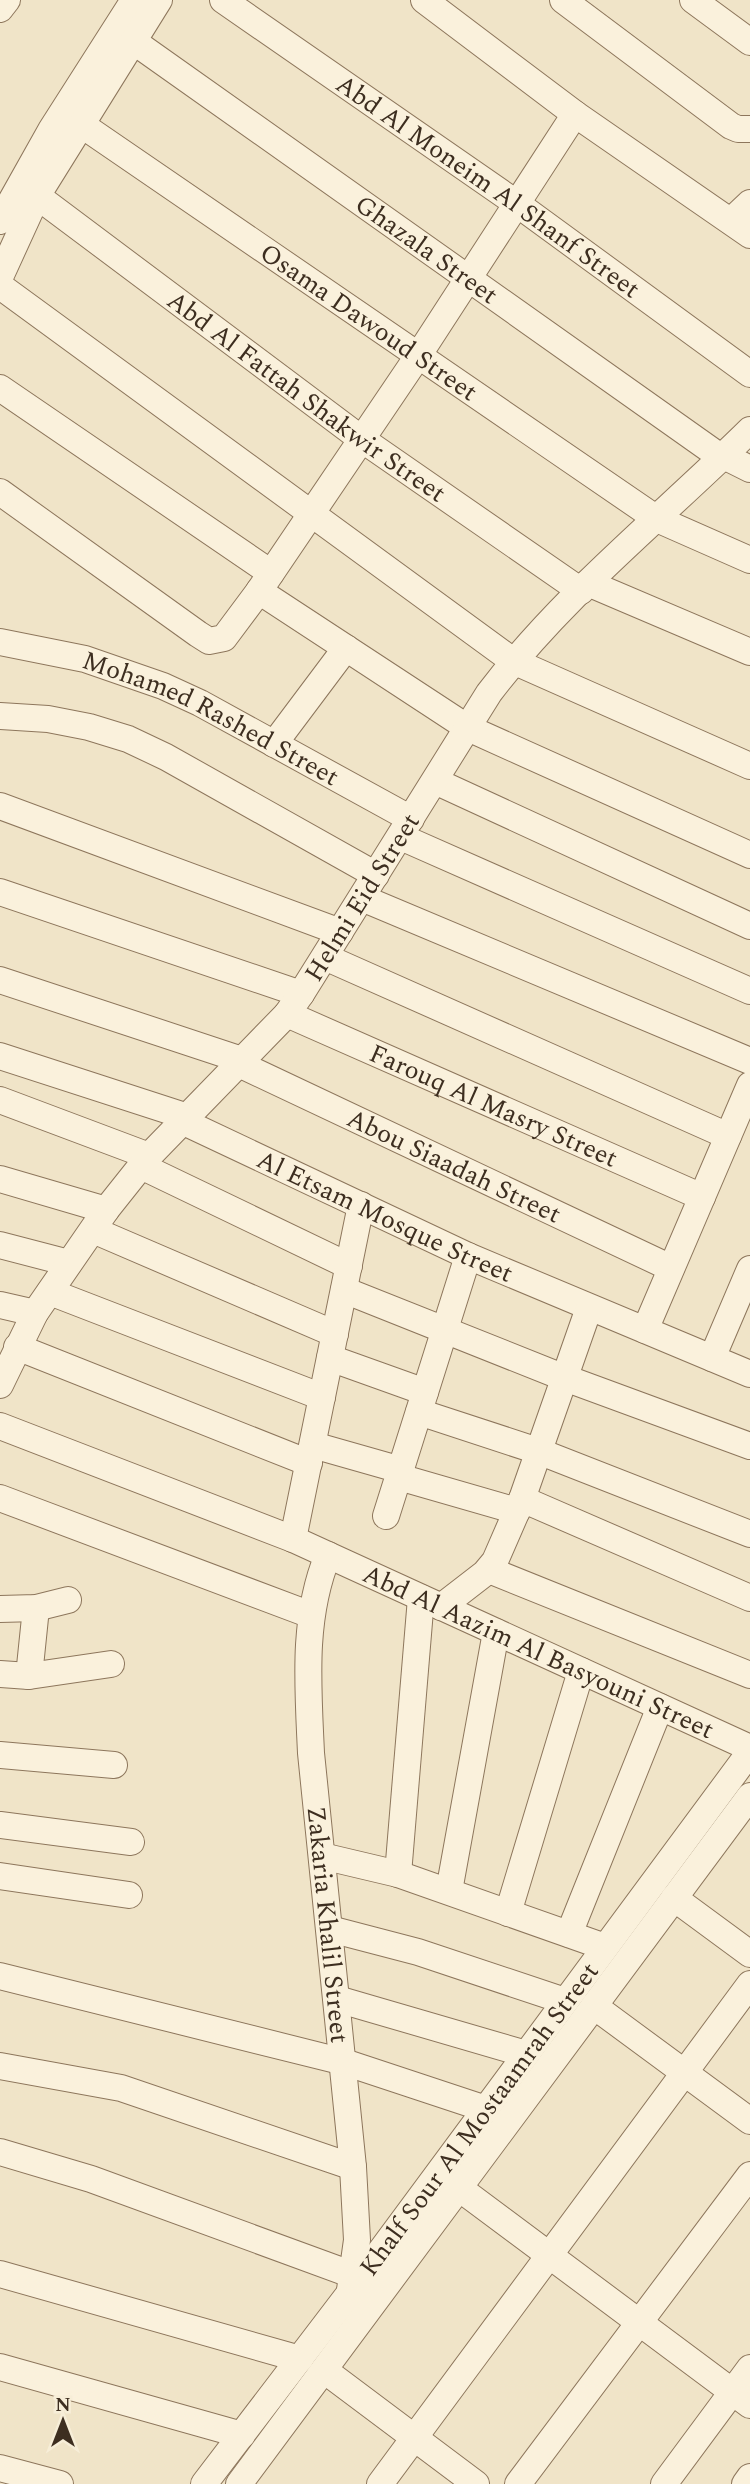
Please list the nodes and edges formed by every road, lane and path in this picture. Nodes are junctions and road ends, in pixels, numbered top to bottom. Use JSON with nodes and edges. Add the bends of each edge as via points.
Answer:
{"nodes":[{"id":1,"x":7,"y":0,"type":"edge"},
{"id":2,"x":134,"y":0,"type":"edge"},
{"id":3,"x":159,"y":0,"type":"edge"},
{"id":4,"x":223,"y":0,"type":"edge"},
{"id":5,"x":424,"y":0,"type":"edge"},
{"id":6,"x":563,"y":0,"type":"edge"},
{"id":7,"x":693,"y":0,"type":"edge"},
{"id":8,"x":0,"y":9,"type":"edge"},
{"id":9,"x":133,"y":41,"type":"junction"},
{"id":10,"x":750,"y":42,"type":"edge"},
{"id":11,"x":575,"y":114,"type":"junction"},
{"id":12,"x":82,"y":125,"type":"junction"},
{"id":13,"x":750,"y":129,"type":"edge"},
{"id":14,"x":37,"y":196,"type":"junction"},
{"id":15,"x":516,"y":203,"type":"junction"},
{"id":16,"x":744,"y":219,"type":"edge"},
{"id":17,"x":0,"y":221,"type":"edge"},
{"id":18,"x":0,"y":277,"type":"edge"},
{"id":19,"x":467,"y":277,"type":"junction"},
{"id":20,"x":0,"y":286,"type":"edge"},
{"id":21,"x":418,"y":356,"type":"junction"},
{"id":22,"x":750,"y":374,"type":"edge"},
{"id":23,"x":0,"y":388,"type":"edge"},
{"id":24,"x":750,"y":430,"type":"edge"},
{"id":25,"x":360,"y":438,"type":"junction"},
{"id":26,"x":723,"y":457,"type":"junction"},
{"id":27,"x":750,"y":469,"type":"edge"},
{"id":28,"x":0,"y":492,"type":"edge"},
{"id":29,"x":311,"y":512,"type":"junction"},
{"id":30,"x":657,"y":519,"type":"junction"},
{"id":31,"x":750,"y":560,"type":"edge"},
{"id":32,"x":265,"y":582,"type":"junction"},
{"id":33,"x":584,"y":587,"type":"junction"},
{"id":34,"x":0,"y":642,"type":"edge"},
{"id":35,"x":346,"y":648,"type":"junction"},
{"id":36,"x":750,"y":652,"type":"edge"},
{"id":37,"x":513,"y":661,"type":"junction"},
{"id":38,"x":0,"y":716,"type":"edge"},
{"id":39,"x":468,"y":728,"type":"junction"},
{"id":40,"x":274,"y":744,"type":"junction"},
{"id":41,"x":750,"y":766,"type":"edge"},
{"id":42,"x":435,"y":781,"type":"junction"},
{"id":43,"x":0,"y":806,"type":"edge"},
{"id":44,"x":406,"y":828,"type":"junction"},
{"id":45,"x":750,"y":855,"type":"edge"},
{"id":46,"x":376,"y":875,"type":"junction"},
{"id":47,"x":0,"y":892,"type":"edge"},
{"id":48,"x":362,"y":898,"type":"junction"},
{"id":49,"x":750,"y":926,"type":"edge"},
{"id":50,"x":340,"y":932,"type":"junction"},
{"id":51,"x":325,"y":957,"type":"junction"},
{"id":52,"x":0,"y":980,"type":"edge"},
{"id":53,"x":750,"y":991,"type":"edge"},
{"id":54,"x":294,"y":1004,"type":"junction"},
{"id":55,"x":0,"y":1056,"type":"edge"},
{"id":56,"x":750,"y":1061,"type":"edge"},
{"id":57,"x":240,"y":1062,"type":"junction"},
{"id":58,"x":750,"y":1085,"type":"edge"},
{"id":59,"x":0,"y":1100,"type":"edge"},
{"id":60,"x":186,"y":1120,"type":"junction"},
{"id":61,"x":728,"y":1136,"type":"junction"},
{"id":62,"x":145,"y":1161,"type":"junction"},
{"id":63,"x":0,"y":1179,"type":"edge"},
{"id":64,"x":702,"y":1197,"type":"junction"},
{"id":65,"x":361,"y":1205,"type":"junction"},
{"id":66,"x":99,"y":1220,"type":"junction"},
{"id":67,"x":0,"y":1245,"type":"edge"},
{"id":68,"x":468,"y":1256,"type":"junction"},
{"id":69,"x":69,"y":1262,"type":"junction"},
{"id":70,"x":671,"y":1268,"type":"junction"},
{"id":71,"x":750,"y":1269,"type":"edge"},
{"id":72,"x":346,"y":1278,"type":"junction"},
{"id":73,"x":42,"y":1302,"type":"junction"},
{"id":74,"x":0,"y":1305,"type":"edge"},
{"id":75,"x":589,"y":1308,"type":"junction"},
{"id":76,"x":645,"y":1330,"type":"junction"},
{"id":77,"x":445,"y":1331,"type":"junction"},
{"id":78,"x":333,"y":1346,"type":"junction"},
{"id":79,"x":17,"y":1347,"type":"junction"},
{"id":80,"x":712,"y":1358,"type":"junction"},
{"id":81,"x":750,"y":1374,"type":"edge"},
{"id":82,"x":565,"y":1378,"type":"junction"},
{"id":83,"x":0,"y":1385,"type":"edge"},
{"id":84,"x":322,"y":1396,"type":"junction"},
{"id":85,"x":422,"y":1402,"type":"junction"},
{"id":86,"x":0,"y":1426,"type":"edge"},
{"id":87,"x":750,"y":1446,"type":"edge"},
{"id":88,"x":538,"y":1451,"type":"junction"},
{"id":89,"x":311,"y":1454,"type":"junction"},
{"id":90,"x":400,"y":1473,"type":"junction"},
{"id":91,"x":0,"y":1498,"type":"edge"},
{"id":92,"x":519,"y":1505,"type":"junction"},
{"id":93,"x":386,"y":1516,"type":"dead end"},
{"id":94,"x":750,"y":1534,"type":"edge"},
{"id":95,"x":293,"y":1539,"type":"junction"},
{"id":96,"x":328,"y":1555,"type":"junction"},
{"id":97,"x":489,"y":1570,"type":"junction"},
{"id":98,"x":750,"y":1598,"type":"edge"},
{"id":99,"x":68,"y":1600,"type":"dead end"},
{"id":100,"x":431,"y":1602,"type":"junction"},
{"id":101,"x":36,"y":1608,"type":"junction"},
{"id":102,"x":0,"y":1609,"type":"edge"},
{"id":103,"x":311,"y":1615,"type":"junction"},
{"id":104,"x":496,"y":1632,"type":"junction"},
{"id":105,"x":111,"y":1664,"type":"dead end"},
{"id":106,"x":581,"y":1671,"type":"junction"},
{"id":107,"x":0,"y":1674,"type":"edge"},
{"id":108,"x":750,"y":1675,"type":"edge"},
{"id":109,"x":29,"y":1676,"type":"junction"},
{"id":110,"x":660,"y":1707,"type":"junction"},
{"id":111,"x":750,"y":1750,"type":"edge"},
{"id":112,"x":0,"y":1755,"type":"edge"},
{"id":113,"x":114,"y":1765,"type":"dead end"},
{"id":114,"x":750,"y":1796,"type":"edge"},
{"id":115,"x":0,"y":1825,"type":"edge"},
{"id":116,"x":131,"y":1842,"type":"dead end"},
{"id":117,"x":322,"y":1856,"type":"junction"},
{"id":118,"x":398,"y":1874,"type":"junction"},
{"id":119,"x":0,"y":1876,"type":"edge"},
{"id":120,"x":449,"y":1891,"type":"junction"},
{"id":121,"x":129,"y":1895,"type":"dead end"},
{"id":122,"x":674,"y":1898,"type":"junction"},
{"id":123,"x":508,"y":1913,"type":"junction"},
{"id":124,"x":330,"y":1928,"type":"junction"},
{"id":125,"x":569,"y":1934,"type":"junction"},
{"id":126,"x":605,"y":1947,"type":"junction"},
{"id":127,"x":750,"y":1954,"type":"edge"},
{"id":128,"x":0,"y":1976,"type":"edge"},
{"id":129,"x":750,"y":1984,"type":"edge"},
{"id":130,"x":337,"y":1999,"type":"junction"},
{"id":131,"x":565,"y":2001,"type":"junction"},
{"id":132,"x":594,"y":2006,"type":"junction"},
{"id":133,"x":526,"y":2054,"type":"junction"},
{"id":134,"x":344,"y":2062,"type":"junction"},
{"id":135,"x":0,"y":2066,"type":"edge"},
{"id":136,"x":685,"y":2073,"type":"junction"},
{"id":137,"x":485,"y":2109,"type":"junction"},
{"id":138,"x":750,"y":2121,"type":"edge"},
{"id":139,"x":0,"y":2152,"type":"edge"},
{"id":140,"x":353,"y":2167,"type":"junction"},
{"id":141,"x":750,"y":2175,"type":"edge"},
{"id":142,"x":459,"y":2188,"type":"junction"},
{"id":143,"x":550,"y":2255,"type":"junction"},
{"id":144,"x":0,"y":2274,"type":"edge"},
{"id":145,"x":351,"y":2284,"type":"junction"},
{"id":146,"x":639,"y":2322,"type":"junction"},
{"id":147,"x":300,"y":2359,"type":"junction"},
{"id":148,"x":0,"y":2367,"type":"edge"},
{"id":149,"x":750,"y":2368,"type":"edge"},
{"id":150,"x":324,"y":2370,"type":"junction"},
{"id":151,"x":741,"y":2398,"type":"edge"},
{"id":152,"x":242,"y":2435,"type":"junction"},
{"id":153,"x":414,"y":2438,"type":"junction"},
{"id":154,"x":0,"y":2468,"type":"edge"},
{"id":155,"x":750,"y":2477,"type":"edge"},
{"id":156,"x":60,"y":2484,"type":"edge"},
{"id":157,"x":204,"y":2484,"type":"edge"},
{"id":158,"x":239,"y":2484,"type":"edge"},
{"id":159,"x":380,"y":2484,"type":"edge"},
{"id":160,"x":476,"y":2484,"type":"edge"},
{"id":161,"x":517,"y":2484,"type":"edge"},
{"id":162,"x":664,"y":2484,"type":"edge"},
{"id":163,"x":745,"y":2484,"type":"edge"}],
"edges":[{"from":1,"to":8,"type":"street"},
{"from":2,"to":17,"type":"street","via":[[51,130]]},
{"from":3,"to":9,"type":"street"},
{"from":4,"to":15,"type":"street","name":"Abd Al Moneim Al Shanf Street"},
{"from":5,"to":11,"type":"street"},
{"from":6,"to":13,"type":"street","via":[[730,126]]},
{"from":7,"to":10,"type":"street"},
{"from":9,"to":12,"type":"street"},
{"from":9,"to":19,"type":"street","name":"Ghazala Street"},
{"from":11,"to":15,"type":"street"},
{"from":11,"to":16,"type":"street"},
{"from":12,"to":14,"type":"street"},
{"from":12,"to":21,"type":"street","name":"Osama Dawoud Street"},
{"from":14,"to":18,"type":"street"},
{"from":14,"to":25,"type":"street","name":"Abd Al Fattah Shakwir Street"},
{"from":15,"to":19,"type":"street"},
{"from":15,"to":22,"type":"street","name":"Abd Al Moneim Al Shanf Street"},
{"from":19,"to":21,"type":"street"},
{"from":19,"to":26,"type":"street","name":"Ghazala Street"},
{"from":20,"to":29,"type":"street"},
{"from":21,"to":25,"type":"street"},
{"from":21,"to":30,"type":"street","name":"Osama Dawoud Street"},
{"from":23,"to":32,"type":"street"},
{"from":24,"to":26,"type":"street","name":"Helmi Eid Street"},
{"from":25,"to":29,"type":"street"},
{"from":25,"to":33,"type":"street","name":"Abd Al Fattah Shakwir Street"},
{"from":26,"to":27,"type":"street","name":"Ghazala Street"},
{"from":26,"to":30,"type":"street","name":"Helmi Eid Street"},
{"from":28,"to":32,"type":"street","via":[[209,641],[224,638]]},
{"from":29,"to":32,"type":"street"},
{"from":29,"to":37,"type":"street"},
{"from":30,"to":31,"type":"street","name":"Osama Dawoud Street"},
{"from":30,"to":33,"type":"street","name":"Helmi Eid Street"},
{"from":32,"to":35,"type":"street"},
{"from":33,"to":36,"type":"street","name":"Abd Al Fattah Shakwir Street"},
{"from":33,"to":37,"type":"street","name":"Helmi Eid Street"},
{"from":34,"to":40,"type":"street","name":"Mohamed Rashed Street","via":[[124,671],[200,703]]},
{"from":35,"to":39,"type":"street"},
{"from":35,"to":40,"type":"street"},
{"from":37,"to":39,"type":"street","name":"Helmi Eid Street"},
{"from":37,"to":41,"type":"street"},
{"from":38,"to":46,"type":"street","via":[[48,719],[128,739]]},
{"from":39,"to":42,"type":"street","name":"Helmi Eid Street"},
{"from":39,"to":45,"type":"street"},
{"from":40,"to":44,"type":"street","name":"Mohamed Rashed Street"},
{"from":42,"to":44,"type":"street","name":"Helmi Eid Street"},
{"from":42,"to":49,"type":"street"},
{"from":43,"to":50,"type":"street"},
{"from":44,"to":46,"type":"street","name":"Helmi Eid Street"},
{"from":44,"to":53,"type":"street","name":"Mohamed Rashed Street"},
{"from":46,"to":48,"type":"street","name":"Helmi Eid Street"},
{"from":47,"to":54,"type":"street","name":"Farouq Al Masry Street"},
{"from":48,"to":50,"type":"street","name":"Helmi Eid Street"},
{"from":48,"to":56,"type":"street"},
{"from":50,"to":51,"type":"street","name":"Helmi Eid Street"},
{"from":51,"to":54,"type":"street","name":"Helmi Eid Street"},
{"from":51,"to":61,"type":"street"},
{"from":52,"to":57,"type":"street","name":"Abou Siaadah Street"},
{"from":54,"to":57,"type":"street","name":"Helmi Eid Street"},
{"from":54,"to":64,"type":"street","name":"Farouq Al Masry Street"},
{"from":55,"to":60,"type":"street","name":"Al Etsam Mosque Street"},
{"from":57,"to":60,"type":"street","name":"Helmi Eid Street"},
{"from":57,"to":70,"type":"street","name":"Abou Siaadah Street"},
{"from":58,"to":61,"type":"street"},
{"from":59,"to":62,"type":"street"},
{"from":60,"to":62,"type":"street","name":"Helmi Eid Street"},
{"from":60,"to":65,"type":"street","name":"Al Etsam Mosque Street"},
{"from":61,"to":64,"type":"street"},
{"from":62,"to":66,"type":"street","name":"Helmi Eid Street"},
{"from":62,"to":72,"type":"street"},
{"from":63,"to":66,"type":"street"},
{"from":64,"to":70,"type":"street"},
{"from":65,"to":68,"type":"street","name":"Al Etsam Mosque Street"},
{"from":65,"to":72,"type":"street"},
{"from":66,"to":69,"type":"street","name":"Helmi Eid Street"},
{"from":66,"to":78,"type":"street"},
{"from":67,"to":69,"type":"street"},
{"from":68,"to":75,"type":"street","name":"Al Etsam Mosque Street"},
{"from":68,"to":77,"type":"street"},
{"from":69,"to":73,"type":"street","name":"Helmi Eid Street"},
{"from":70,"to":76,"type":"street"},
{"from":71,"to":80,"type":"street"},
{"from":72,"to":77,"type":"street"},
{"from":72,"to":78,"type":"street"},
{"from":73,"to":74,"type":"street"},
{"from":73,"to":79,"type":"street","name":"Helmi Eid Street"},
{"from":73,"to":84,"type":"street"},
{"from":75,"to":76,"type":"street","name":"Al Etsam Mosque Street"},
{"from":75,"to":82,"type":"street"},
{"from":76,"to":80,"type":"street","name":"Al Etsam Mosque Street"},
{"from":77,"to":82,"type":"street"},
{"from":77,"to":85,"type":"street"},
{"from":78,"to":84,"type":"street"},
{"from":78,"to":85,"type":"street"},
{"from":79,"to":83,"type":"street","name":"Helmi Eid Street"},
{"from":79,"to":89,"type":"street"},
{"from":80,"to":81,"type":"street","name":"Al Etsam Mosque Street"},
{"from":82,"to":87,"type":"street"},
{"from":82,"to":88,"type":"street"},
{"from":84,"to":89,"type":"street"},
{"from":85,"to":88,"type":"street"},
{"from":85,"to":90,"type":"street"},
{"from":86,"to":95,"type":"street","name":"Abd Al Aazim Al Basyouni Street"},
{"from":88,"to":92,"type":"street"},
{"from":88,"to":94,"type":"street"},
{"from":89,"to":90,"type":"street"},
{"from":89,"to":95,"type":"street"},
{"from":90,"to":92,"type":"street"},
{"from":90,"to":93,"type":"street"},
{"from":91,"to":103,"type":"street"},
{"from":92,"to":97,"type":"street"},
{"from":92,"to":98,"type":"street"},
{"from":95,"to":96,"type":"street","name":"Abd Al Aazim Al Basyouni Street"},
{"from":96,"to":100,"type":"street","name":"Abd Al Aazim Al Basyouni Street"},
{"from":96,"to":103,"type":"street","name":"Zakaria Khalil Street"},
{"from":97,"to":100,"type":"street"},
{"from":97,"to":108,"type":"street"},
{"from":99,"to":101,"type":"street"},
{"from":100,"to":104,"type":"street","name":"Abd Al Aazim Al Basyouni Street"},
{"from":100,"to":118,"type":"street"},
{"from":101,"to":102,"type":"street"},
{"from":101,"to":109,"type":"street"},
{"from":103,"to":117,"type":"street","name":"Zakaria Khalil Street","via":[[308,1689]]},
{"from":104,"to":106,"type":"street","name":"Abd Al Aazim Al Basyouni Street"},
{"from":104,"to":120,"type":"street"},
{"from":105,"to":109,"type":"street"},
{"from":106,"to":110,"type":"street","name":"Abd Al Aazim Al Basyouni Street"},
{"from":106,"to":123,"type":"street"},
{"from":107,"to":109,"type":"street"},
{"from":110,"to":111,"type":"street","name":"Abd Al Aazim Al Basyouni Street"},
{"from":110,"to":125,"type":"street"},
{"from":111,"to":126,"type":"street","name":"Khalf Sour Al Mostaamrah Street"},
{"from":112,"to":113,"type":"street"},
{"from":114,"to":122,"type":"street"},
{"from":115,"to":116,"type":"street"},
{"from":117,"to":118,"type":"street"},
{"from":117,"to":124,"type":"street","name":"Zakaria Khalil Street"},
{"from":118,"to":120,"type":"street"},
{"from":119,"to":121,"type":"street"},
{"from":120,"to":123,"type":"street"},
{"from":122,"to":127,"type":"street"},
{"from":122,"to":132,"type":"street"},
{"from":123,"to":125,"type":"street"},
{"from":124,"to":130,"type":"street","name":"Zakaria Khalil Street"},
{"from":124,"to":131,"type":"street"},
{"from":125,"to":126,"type":"street"},
{"from":126,"to":131,"type":"street","name":"Khalf Sour Al Mostaamrah Street"},
{"from":128,"to":134,"type":"street"},
{"from":129,"to":136,"type":"street"},
{"from":130,"to":133,"type":"street"},
{"from":130,"to":134,"type":"street","name":"Zakaria Khalil Street"},
{"from":131,"to":133,"type":"street","name":"Khalf Sour Al Mostaamrah Street"},
{"from":132,"to":136,"type":"street"},
{"from":132,"to":142,"type":"street"},
{"from":133,"to":137,"type":"street","name":"Khalf Sour Al Mostaamrah Street"},
{"from":134,"to":137,"type":"street"},
{"from":134,"to":140,"type":"street","name":"Zakaria Khalil Street"},
{"from":135,"to":140,"type":"street","via":[[121,2088]]},
{"from":136,"to":138,"type":"street"},
{"from":136,"to":143,"type":"street"},
{"from":137,"to":145,"type":"street","name":"Khalf Sour Al Mostaamrah Street"},
{"from":139,"to":145,"type":"street","via":[[91,2179]]},
{"from":140,"to":145,"type":"street","name":"Zakaria Khalil Street","via":[[357,2240]]},
{"from":141,"to":146,"type":"street"},
{"from":142,"to":143,"type":"street"},
{"from":142,"to":150,"type":"street"},
{"from":143,"to":146,"type":"street"},
{"from":143,"to":153,"type":"street"},
{"from":144,"to":147,"type":"street"},
{"from":145,"to":147,"type":"street","name":"Khalf Sour Al Mostaamrah Street"},
{"from":146,"to":151,"type":"street"},
{"from":146,"to":161,"type":"street"},
{"from":147,"to":152,"type":"street","name":"Khalf Sour Al Mostaamrah Street"},
{"from":148,"to":152,"type":"street"},
{"from":149,"to":151,"type":"street"},
{"from":150,"to":153,"type":"street"},
{"from":150,"to":158,"type":"street"},
{"from":151,"to":162,"type":"street"},
{"from":152,"to":157,"type":"street","name":"Khalf Sour Al Mostaamrah Street"},
{"from":153,"to":159,"type":"street"},
{"from":153,"to":160,"type":"street"},
{"from":154,"to":156,"type":"street"},
{"from":155,"to":163,"type":"street"}]}
